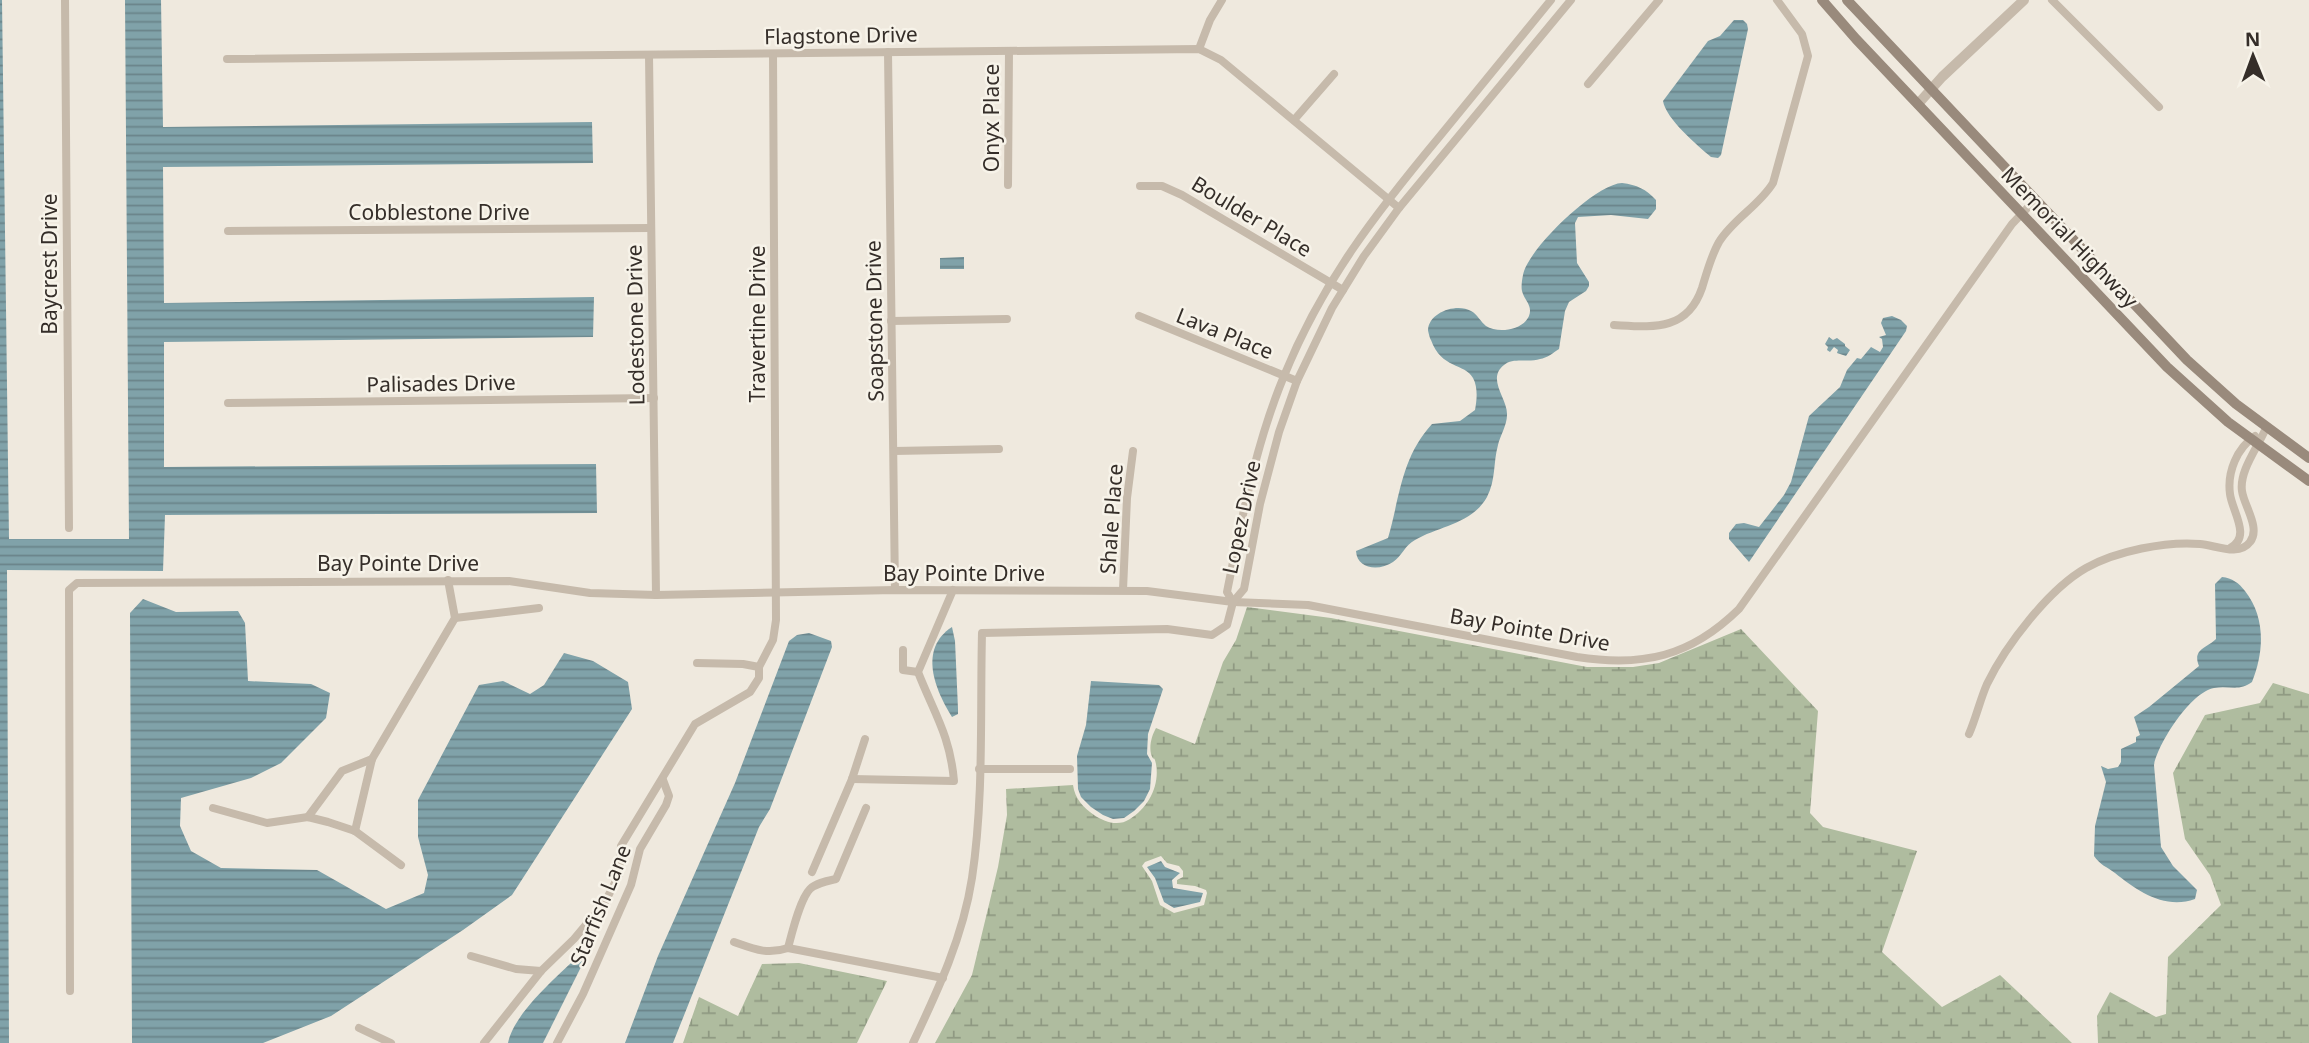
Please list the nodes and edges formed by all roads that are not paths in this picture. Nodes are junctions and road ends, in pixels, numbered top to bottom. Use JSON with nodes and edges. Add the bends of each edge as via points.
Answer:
{"nodes":[{"id":1,"x":65,"y":0,"type":"edge"},
{"id":2,"x":1222,"y":0,"type":"edge"},
{"id":3,"x":1571,"y":0,"type":"edge"},
{"id":4,"x":1659,"y":0,"type":"edge"},
{"id":5,"x":1777,"y":0,"type":"edge"},
{"id":6,"x":1822,"y":0,"type":"edge"},
{"id":7,"x":1847,"y":0,"type":"edge"},
{"id":8,"x":2024,"y":0,"type":"edge"},
{"id":9,"x":2052,"y":0,"type":"edge"},
{"id":10,"x":1550,"y":1,"type":"edge"},
{"id":11,"x":1562,"y":12,"type":"junction"},
{"id":12,"x":1199,"y":49,"type":"junction"},
{"id":13,"x":1009,"y":51,"type":"junction"},
{"id":14,"x":888,"y":52,"type":"junction"},
{"id":15,"x":773,"y":54,"type":"junction"},
{"id":16,"x":649,"y":55,"type":"junction"},
{"id":17,"x":227,"y":59,"type":"dead end"},
{"id":18,"x":1334,"y":74,"type":"dead end"},
{"id":19,"x":1588,"y":84,"type":"dead end"},
{"id":20,"x":1930,"y":90,"type":"junction"},
{"id":21,"x":1918,"y":104,"type":"junction"},
{"id":22,"x":2159,"y":107,"type":"dead end"},
{"id":23,"x":1294,"y":120,"type":"junction"},
{"id":24,"x":1008,"y":185,"type":"dead end"},
{"id":25,"x":1140,"y":186,"type":"dead end"},
{"id":26,"x":1388,"y":198,"type":"junction"},
{"id":27,"x":2035,"y":200,"type":"junction"},
{"id":28,"x":1399,"y":208,"type":"junction"},
{"id":29,"x":2021,"y":213,"type":"junction"},
{"id":30,"x":650,"y":228,"type":"junction"},
{"id":31,"x":228,"y":231,"type":"dead end"},
{"id":32,"x":1330,"y":283,"type":"junction"},
{"id":33,"x":1343,"y":290,"type":"junction"},
{"id":34,"x":2127,"y":298,"type":"junction"},
{"id":35,"x":2114,"y":311,"type":"junction"},
{"id":36,"x":1139,"y":316,"type":"dead end"},
{"id":37,"x":1007,"y":319,"type":"dead end"},
{"id":38,"x":891,"y":321,"type":"junction"},
{"id":39,"x":1614,"y":325,"type":"dead end"},
{"id":40,"x":1284,"y":376,"type":"junction"},
{"id":41,"x":1297,"y":381,"type":"junction"},
{"id":42,"x":654,"y":398,"type":"junction"},
{"id":43,"x":228,"y":403,"type":"dead end"},
{"id":44,"x":2266,"y":428,"type":"junction"},
{"id":45,"x":2254,"y":443,"type":"junction"},
{"id":46,"x":999,"y":449,"type":"dead end"},
{"id":47,"x":894,"y":451,"type":"junction"},
{"id":48,"x":1133,"y":451,"type":"dead end"},
{"id":49,"x":2309,"y":458,"type":"edge"},
{"id":50,"x":2309,"y":481,"type":"edge"},
{"id":51,"x":69,"y":528,"type":"dead end"},
{"id":52,"x":2227,"y":549,"type":"junction"},
{"id":53,"x":448,"y":580,"type":"junction"},
{"id":54,"x":895,"y":590,"type":"junction"},
{"id":55,"x":953,"y":590,"type":"junction"},
{"id":56,"x":1123,"y":590,"type":"junction"},
{"id":57,"x":776,"y":593,"type":"junction"},
{"id":58,"x":656,"y":595,"type":"junction"},
{"id":59,"x":1233,"y":602,"type":"junction"},
{"id":60,"x":540,"y":608,"type":"dead end"},
{"id":61,"x":455,"y":618,"type":"junction"},
{"id":62,"x":903,"y":650,"type":"dead end"},
{"id":63,"x":697,"y":663,"type":"dead end"},
{"id":64,"x":759,"y":667,"type":"junction"},
{"id":65,"x":918,"y":672,"type":"junction"},
{"id":66,"x":1969,"y":734,"type":"dead end"},
{"id":67,"x":865,"y":738,"type":"dead end"},
{"id":68,"x":372,"y":759,"type":"junction"},
{"id":69,"x":979,"y":769,"type":"junction"},
{"id":70,"x":1070,"y":769,"type":"dead end"},
{"id":71,"x":852,"y":779,"type":"junction"},
{"id":72,"x":663,"y":780,"type":"junction"},
{"id":73,"x":213,"y":808,"type":"dead end"},
{"id":74,"x":866,"y":808,"type":"dead end"},
{"id":75,"x":308,"y":817,"type":"junction"},
{"id":76,"x":355,"y":831,"type":"junction"},
{"id":77,"x":401,"y":865,"type":"dead end"},
{"id":78,"x":812,"y":872,"type":"dead end"},
{"id":79,"x":734,"y":942,"type":"dead end"},
{"id":80,"x":788,"y":948,"type":"junction"},
{"id":81,"x":471,"y":956,"type":"dead end"},
{"id":82,"x":541,"y":971,"type":"junction"},
{"id":83,"x":943,"y":978,"type":"junction"},
{"id":84,"x":70,"y":991,"type":"dead end"},
{"id":85,"x":359,"y":1028,"type":"dead end"},
{"id":86,"x":493,"y":1030,"type":"junction"},
{"id":87,"x":391,"y":1043,"type":"edge"},
{"id":88,"x":484,"y":1043,"type":"edge"},
{"id":89,"x":492,"y":1043,"type":"edge"},
{"id":90,"x":557,"y":1043,"type":"edge"},
{"id":91,"x":913,"y":1043,"type":"edge"}],
"edges":[{"from":1,"to":51,"type":"street","name":"Baycrest Drive"},
{"from":2,"to":12,"type":"street"},
{"from":3,"to":11,"type":"street","name":"Lopez Drive"},
{"from":4,"to":19,"type":"street"},
{"from":5,"to":39,"type":"street","via":[[1802,34],[1808,56],[1773,183],[1719,242],[1699,296],[1685,316],[1656,327]]},
{"from":6,"to":21,"type":"main road","name":"Memorial Highway"},
{"from":7,"to":20,"type":"main road","name":"Memorial Highway"},
{"from":8,"to":20,"type":"street"},
{"from":9,"to":22,"type":"street"},
{"from":10,"to":11,"type":"street"},
{"from":10,"to":26,"type":"street","name":"Lopez Drive"},
{"from":11,"to":28,"type":"street","name":"Lopez Drive"},
{"from":12,"to":13,"type":"street","name":"Flagstone Drive"},
{"from":12,"to":23,"type":"street","via":[[1216,56]]},
{"from":13,"to":14,"type":"street","name":"Flagstone Drive"},
{"from":13,"to":24,"type":"street","name":"Onyx Place"},
{"from":14,"to":15,"type":"street","name":"Flagstone Drive"},
{"from":14,"to":38,"type":"street","name":"Soapstone Drive"},
{"from":15,"to":16,"type":"street","name":"Flagstone Drive"},
{"from":15,"to":57,"type":"street","name":"Travertine Drive"},
{"from":16,"to":17,"type":"street","name":"Flagstone Drive"},
{"from":16,"to":30,"type":"street","name":"Lodestone Drive"},
{"from":18,"to":23,"type":"street"},
{"from":20,"to":21,"type":"street"},
{"from":20,"to":27,"type":"main road","name":"Memorial Highway"},
{"from":21,"to":29,"type":"main road","name":"Memorial Highway"},
{"from":23,"to":26,"type":"street"},
{"from":25,"to":32,"type":"street","name":"Boulder Place","via":[[1162,186],[1182,195]]},
{"from":26,"to":28,"type":"street"},
{"from":26,"to":32,"type":"street","name":"Lopez Drive"},
{"from":27,"to":29,"type":"street","name":"Bay Pointe Drive"},
{"from":27,"to":34,"type":"main road","name":"Memorial Highway"},
{"from":28,"to":33,"type":"street","name":"Lopez Drive"},
{"from":29,"to":35,"type":"main road","name":"Memorial Highway"},
{"from":29,"to":59,"type":"street","name":"Bay Pointe Drive","via":[[1751,594],[1725,622],[1685,647],[1645,660],[1604,661],[1308,605]]},
{"from":30,"to":31,"type":"street","name":"Cobblestone Drive"},
{"from":30,"to":42,"type":"street","name":"Lodestone Drive"},
{"from":32,"to":33,"type":"street","name":"Boulder Place"},
{"from":32,"to":40,"type":"street","name":"Lopez Drive"},
{"from":33,"to":41,"type":"street","name":"Lopez Drive"},
{"from":34,"to":35,"type":"main road"},
{"from":34,"to":44,"type":"main road","name":"Memorial Highway","via":[[2211,382]]},
{"from":35,"to":45,"type":"main road","name":"Memorial Highway","via":[[2191,390]]},
{"from":36,"to":40,"type":"street","name":"Lava Place"},
{"from":37,"to":38,"type":"street"},
{"from":38,"to":47,"type":"street","name":"Soapstone Drive"},
{"from":40,"to":41,"type":"street","name":"Lava Place"},
{"from":40,"to":59,"type":"street","name":"Lopez Drive","via":[[1248,487],[1227,592]]},
{"from":41,"to":59,"type":"street","name":"Lopez Drive","via":[[1268,470],[1244,589]]},
{"from":42,"to":43,"type":"street","name":"Palisades Drive"},
{"from":42,"to":58,"type":"street","name":"Lodestone Drive"},
{"from":44,"to":45,"type":"street"},
{"from":44,"to":49,"type":"main road","name":"Memorial Highway"},
{"from":45,"to":50,"type":"main road","name":"Memorial Highway"},
{"from":45,"to":52,"type":"street","via":[[2237,457],[2230,476],[2240,534],[2236,545]]},
{"from":45,"to":52,"type":"street","via":[[2241,484],[2253,538],[2241,549]]},
{"from":46,"to":47,"type":"street"},
{"from":47,"to":54,"type":"street","name":"Soapstone Drive"},
{"from":48,"to":56,"type":"street","name":"Shale Place"},
{"from":52,"to":66,"type":"street","via":[[2191,544],[2148,549],[2106,559],[2071,578],[2047,600],[1997,667]]},
{"from":53,"to":58,"type":"street","name":"Bay Pointe Drive"},
{"from":53,"to":61,"type":"street"},
{"from":53,"to":84,"type":"street","name":"Bay Pointe Drive","via":[[77,583],[69,590]]},
{"from":54,"to":55,"type":"street","name":"Bay Pointe Drive"},
{"from":54,"to":57,"type":"street","name":"Bay Pointe Drive"},
{"from":55,"to":56,"type":"street","name":"Bay Pointe Drive"},
{"from":55,"to":65,"type":"street"},
{"from":56,"to":59,"type":"street","name":"Bay Pointe Drive"},
{"from":57,"to":58,"type":"street","name":"Bay Pointe Drive"},
{"from":57,"to":64,"type":"street","name":"Travertine Drive","via":[[773,640]]},
{"from":59,"to":69,"type":"street","via":[[1227,625],[1212,635],[1167,629],[982,633]]},
{"from":60,"to":61,"type":"street"},
{"from":61,"to":68,"type":"street"},
{"from":62,"to":65,"type":"street","via":[[903,670]]},
{"from":63,"to":64,"type":"street"},
{"from":64,"to":72,"type":"street","name":"Travertine Drive","via":[[759,678],[750,692],[695,724]]},
{"from":65,"to":71,"type":"street","via":[[943,724],[954,781]]},
{"from":67,"to":71,"type":"street"},
{"from":68,"to":75,"type":"street","via":[[342,771]]},
{"from":68,"to":76,"type":"street"},
{"from":69,"to":70,"type":"street"},
{"from":69,"to":83,"type":"street","via":[[972,880]]},
{"from":71,"to":78,"type":"street"},
{"from":72,"to":82,"type":"street","name":"Travertine Drive","via":[[621,846],[619,875],[605,902]]},
{"from":72,"to":90,"type":"street","name":"Starfish Lane","via":[[666,805],[640,849],[631,886]]},
{"from":73,"to":75,"type":"street","via":[[267,823]]},
{"from":74,"to":80,"type":"street","via":[[836,879],[808,891]]},
{"from":75,"to":76,"type":"street"},
{"from":76,"to":77,"type":"street"},
{"from":79,"to":80,"type":"street","via":[[774,953]]},
{"from":80,"to":83,"type":"street"},
{"from":81,"to":82,"type":"street"},
{"from":82,"to":86,"type":"street","name":"Travertine Drive"},
{"from":83,"to":91,"type":"street"},
{"from":85,"to":87,"type":"street"},
{"from":86,"to":88,"type":"street","name":"Travertine Drive"},
{"from":86,"to":89,"type":"street"}]}
